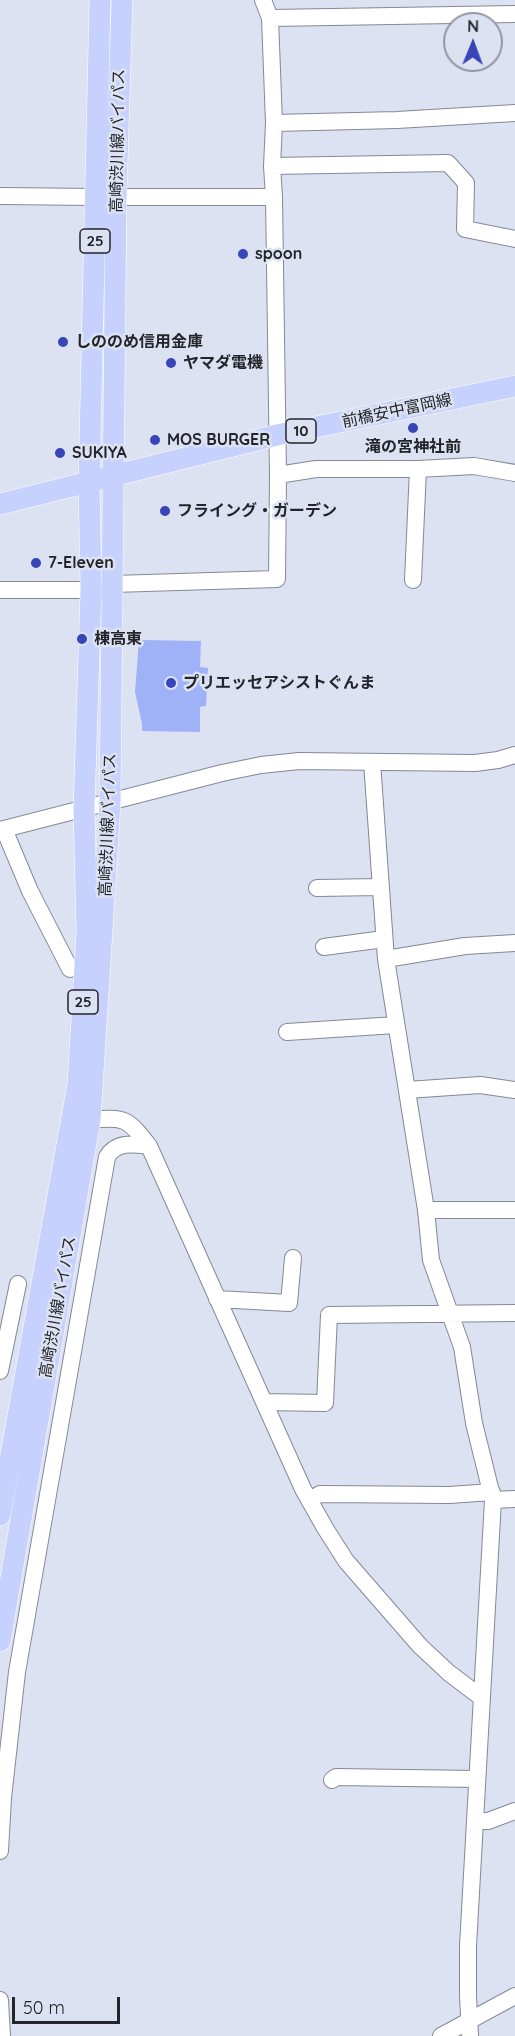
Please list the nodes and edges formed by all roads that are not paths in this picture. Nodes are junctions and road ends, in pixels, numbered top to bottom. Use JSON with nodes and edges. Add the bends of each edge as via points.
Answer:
{"nodes":[{"id":1,"x":100,"y":0,"type":"edge"},
{"id":2,"x":122,"y":0,"type":"edge"},
{"id":3,"x":262,"y":0,"type":"edge"},
{"id":4,"x":357,"y":8,"type":"edge"},
{"id":5,"x":483,"y":8,"type":"edge"},
{"id":6,"x":515,"y":14,"type":"edge"},
{"id":7,"x":270,"y":18,"type":"junction"},
{"id":8,"x":515,"y":113,"type":"edge"},
{"id":9,"x":274,"y":123,"type":"junction"},
{"id":10,"x":272,"y":166,"type":"junction"},
{"id":11,"x":0,"y":196,"type":"edge"},
{"id":12,"x":106,"y":197,"type":"junction"},
{"id":13,"x":274,"y":197,"type":"junction"},
{"id":14,"x":515,"y":239,"type":"edge"},
{"id":15,"x":515,"y":386,"type":"edge"},
{"id":16,"x":277,"y":435,"type":"junction"},
{"id":17,"x":418,"y":469,"type":"junction"},
{"id":18,"x":515,"y":473,"type":"edge"},
{"id":19,"x":114,"y":475,"type":"junction"},
{"id":20,"x":278,"y":475,"type":"junction"},
{"id":21,"x":89,"y":482,"type":"junction"},
{"id":22,"x":0,"y":504,"type":"edge"},
{"id":23,"x":413,"y":580,"type":"dead end"},
{"id":24,"x":113,"y":584,"type":"junction"},
{"id":25,"x":91,"y":590,"type":"junction"},
{"id":26,"x":0,"y":591,"type":"edge"},
{"id":27,"x":515,"y":755,"type":"edge"},
{"id":28,"x":372,"y":762,"type":"junction"},
{"id":29,"x":110,"y":803,"type":"junction"},
{"id":30,"x":84,"y":809,"type":"junction"},
{"id":31,"x":2,"y":829,"type":"edge"},
{"id":32,"x":380,"y":887,"type":"junction"},
{"id":33,"x":317,"y":888,"type":"dead end"},
{"id":34,"x":384,"y":939,"type":"junction"},
{"id":35,"x":515,"y":943,"type":"edge"},
{"id":36,"x":324,"y":947,"type":"dead end"},
{"id":37,"x":386,"y":959,"type":"junction"},
{"id":38,"x":70,"y":969,"type":"dead end"},
{"id":39,"x":396,"y":1025,"type":"junction"},
{"id":40,"x":287,"y":1032,"type":"dead end"},
{"id":41,"x":407,"y":1090,"type":"junction"},
{"id":42,"x":515,"y":1090,"type":"edge"},
{"id":43,"x":90,"y":1120,"type":"junction"},
{"id":44,"x":149,"y":1146,"type":"junction"},
{"id":45,"x":426,"y":1210,"type":"junction"},
{"id":46,"x":515,"y":1210,"type":"edge"},
{"id":47,"x":293,"y":1258,"type":"dead end"},
{"id":48,"x":18,"y":1284,"type":"dead end"},
{"id":49,"x":217,"y":1299,"type":"junction"},
{"id":50,"x":515,"y":1313,"type":"edge"},
{"id":51,"x":450,"y":1314,"type":"junction"},
{"id":52,"x":0,"y":1371,"type":"edge"},
{"id":53,"x":264,"y":1402,"type":"junction"},
{"id":54,"x":492,"y":1496,"type":"junction"},
{"id":55,"x":515,"y":1499,"type":"edge"},
{"id":56,"x":310,"y":1500,"type":"junction"},
{"id":57,"x":0,"y":1515,"type":"edge"},
{"id":58,"x":0,"y":1641,"type":"edge"},
{"id":59,"x":482,"y":1698,"type":"junction"},
{"id":60,"x":477,"y":1779,"type":"junction"},
{"id":61,"x":332,"y":1780,"type":"dead end"},
{"id":62,"x":515,"y":1811,"type":"edge"},
{"id":63,"x":475,"y":1821,"type":"junction"},
{"id":64,"x":0,"y":1851,"type":"edge"},
{"id":65,"x":515,"y":1996,"type":"edge"},
{"id":66,"x":0,"y":2000,"type":"edge"},
{"id":67,"x":469,"y":2028,"type":"edge"},
{"id":68,"x":2,"y":2036,"type":"edge"},
{"id":69,"x":441,"y":2036,"type":"edge"}],
"edges":[{"from":1,"to":12,"type":"main road","name":"高崎渋川線バイパス","number":"25"},
{"from":2,"to":12,"type":"main road","name":"高崎渋川線バイパス","number":"25"},
{"from":3,"to":7,"type":"street"},
{"from":4,"to":5,"type":"street"},
{"from":4,"to":7,"type":"street"},
{"from":5,"to":6,"type":"street"},
{"from":7,"to":9,"type":"street"},
{"from":8,"to":9,"type":"street"},
{"from":9,"to":10,"type":"street"},
{"from":10,"to":13,"type":"street"},
{"from":10,"to":14,"type":"street","via":[[448,163],[466,183],[465,229]]},
{"from":11,"to":12,"type":"street"},
{"from":12,"to":13,"type":"street"},
{"from":12,"to":19,"type":"main road","name":"高崎渋川線バイパス","number":"25"},
{"from":12,"to":21,"type":"main road","name":"高崎渋川線バイパス","number":"25"},
{"from":13,"to":16,"type":"street"},
{"from":15,"to":16,"type":"main road","name":"前橋安中富岡線","number":"10"},
{"from":16,"to":19,"type":"main road","name":"前橋安中富岡線","number":"10"},
{"from":16,"to":20,"type":"street"},
{"from":17,"to":18,"type":"street","via":[[474,466]]},
{"from":17,"to":20,"type":"street","via":[[316,469]]},
{"from":17,"to":23,"type":"street"},
{"from":19,"to":21,"type":"main road","name":"前橋安中富岡線","number":"10"},
{"from":19,"to":24,"type":"main road","name":"高崎渋川線バイパス","number":"25"},
{"from":20,"to":24,"type":"street","via":[[277,579]]},
{"from":21,"to":22,"type":"main road","name":"前橋安中富岡線","number":"10"},
{"from":21,"to":25,"type":"main road","name":"高崎渋川線バイパス","number":"25"},
{"from":24,"to":29,"type":"main road","name":"高崎渋川線バイパス","number":"25"},
{"from":25,"to":26,"type":"street"},
{"from":25,"to":30,"type":"main road","name":"高崎渋川線バイパス","number":"25"},
{"from":27,"to":28,"type":"street","via":[[475,763]]},
{"from":28,"to":29,"type":"street","via":[[261,765]]},
{"from":28,"to":32,"type":"street"},
{"from":29,"to":30,"type":"street"},
{"from":29,"to":43,"type":"main road","name":"高崎渋川線バイパス","number":"25"},
{"from":30,"to":31,"type":"street"},
{"from":30,"to":57,"type":"main road","name":"高崎渋川線バイパス","number":"25","via":[[87,932],[78,1084]]},
{"from":31,"to":38,"type":"street"},
{"from":32,"to":33,"type":"street"},
{"from":32,"to":34,"type":"street"},
{"from":34,"to":36,"type":"street"},
{"from":34,"to":37,"type":"street"},
{"from":35,"to":37,"type":"street","via":[[465,946]]},
{"from":37,"to":39,"type":"street"},
{"from":39,"to":40,"type":"street"},
{"from":39,"to":41,"type":"street"},
{"from":41,"to":42,"type":"street","via":[[480,1085]]},
{"from":41,"to":45,"type":"street"},
{"from":43,"to":44,"type":"street","via":[[116,1118],[131,1124]]},
{"from":43,"to":58,"type":"main road","name":"高崎渋川線バイパス","number":"25"},
{"from":44,"to":49,"type":"street"},
{"from":44,"to":64,"type":"street","via":[[129,1143],[114,1148],[107,1157],[18,1672]]},
{"from":45,"to":46,"type":"street"},
{"from":45,"to":51,"type":"street","via":[[432,1260]]},
{"from":47,"to":49,"type":"street","via":[[289,1303]]},
{"from":48,"to":52,"type":"street"},
{"from":49,"to":53,"type":"street"},
{"from":50,"to":51,"type":"street"},
{"from":51,"to":53,"type":"street","via":[[329,1316],[325,1403]]},
{"from":51,"to":54,"type":"street","via":[[462,1347],[474,1423]]},
{"from":53,"to":56,"type":"street"},
{"from":54,"to":55,"type":"street"},
{"from":54,"to":56,"type":"street","via":[[320,1494]]},
{"from":54,"to":59,"type":"street"},
{"from":56,"to":59,"type":"street","via":[[346,1560],[389,1612],[448,1672]]},
{"from":59,"to":60,"type":"street"},
{"from":60,"to":61,"type":"street"},
{"from":60,"to":63,"type":"street"},
{"from":62,"to":63,"type":"street","via":[[489,1821]]},
{"from":63,"to":67,"type":"street","via":[[468,1946]]},
{"from":65,"to":67,"type":"street"},
{"from":66,"to":68,"type":"street"},
{"from":67,"to":69,"type":"street"}]}
